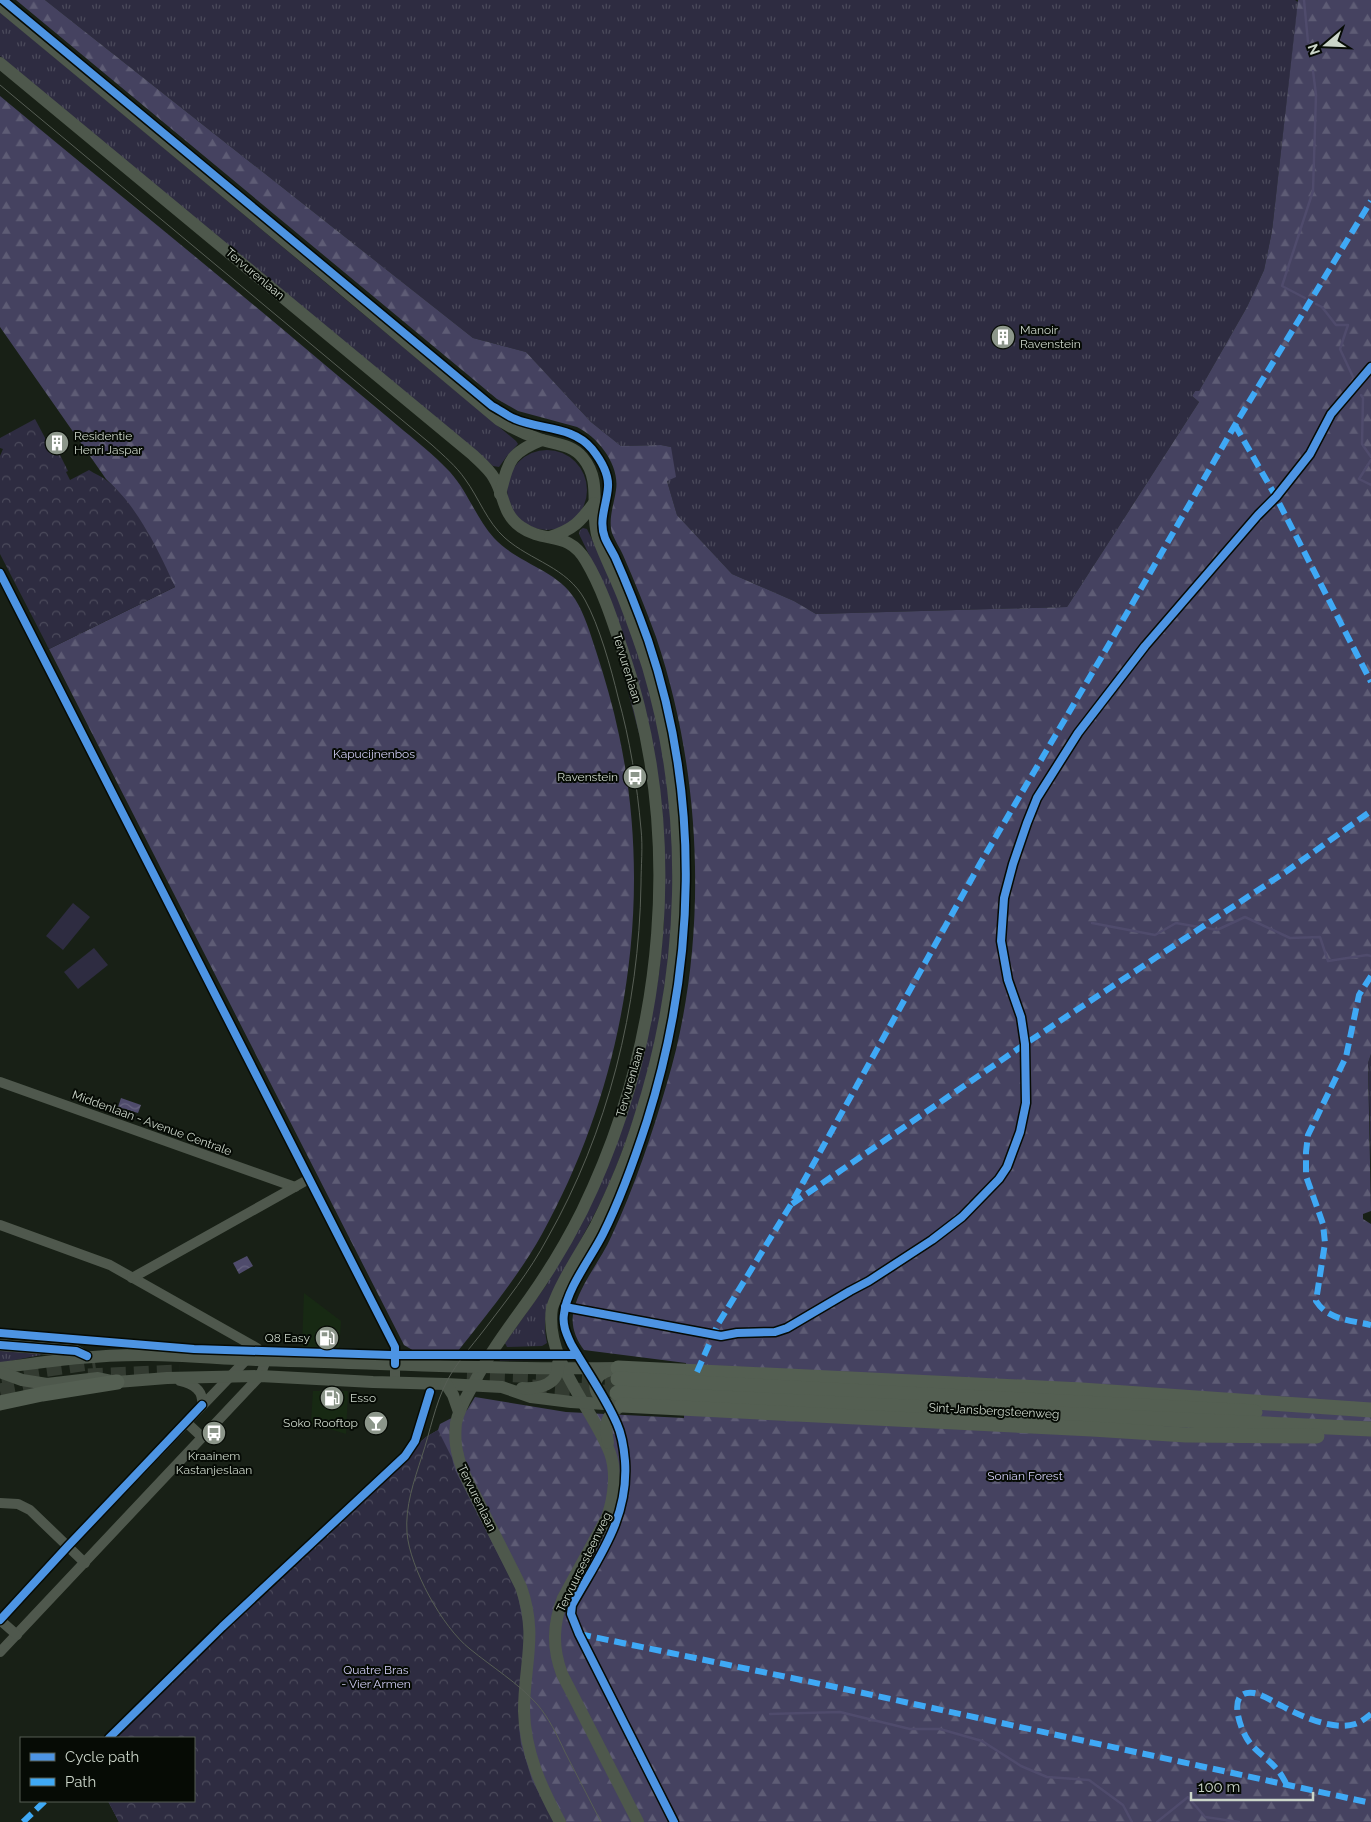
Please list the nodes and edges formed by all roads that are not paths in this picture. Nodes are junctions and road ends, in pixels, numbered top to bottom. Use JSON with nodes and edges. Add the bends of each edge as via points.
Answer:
{"nodes":[{"id":1,"x":0,"y":5,"type":"edge"},
{"id":2,"x":0,"y":62,"type":"edge"},
{"id":3,"x":542,"y":440,"type":"junction"},
{"id":4,"x":500,"y":494,"type":"junction"},
{"id":5,"x":594,"y":503,"type":"junction"},
{"id":6,"x":550,"y":537,"type":"junction"},
{"id":7,"x":0,"y":573,"type":"edge"},
{"id":8,"x":0,"y":1082,"type":"edge"},
{"id":9,"x":309,"y":1179,"type":"junction"},
{"id":10,"x":294,"y":1187,"type":"junction"},
{"id":11,"x":0,"y":1225,"type":"edge"},
{"id":12,"x":132,"y":1278,"type":"junction"},
{"id":13,"x":0,"y":1345,"type":"edge"},
{"id":14,"x":87,"y":1356,"type":"junction"},
{"id":15,"x":246,"y":1360,"type":"junction"},
{"id":16,"x":266,"y":1360,"type":"junction"},
{"id":17,"x":395,"y":1364,"type":"junction"},
{"id":18,"x":482,"y":1366,"type":"junction"},
{"id":19,"x":562,"y":1369,"type":"junction"},
{"id":20,"x":0,"y":1370,"type":"edge"},
{"id":21,"x":230,"y":1376,"type":"junction"},
{"id":22,"x":260,"y":1376,"type":"junction"},
{"id":23,"x":166,"y":1378,"type":"junction"},
{"id":24,"x":395,"y":1381,"type":"junction"},
{"id":25,"x":118,"y":1382,"type":"junction"},
{"id":26,"x":446,"y":1384,"type":"junction"},
{"id":27,"x":472,"y":1385,"type":"junction"},
{"id":28,"x":502,"y":1387,"type":"junction"},
{"id":29,"x":617,"y":1390,"type":"junction"},
{"id":30,"x":0,"y":1403,"type":"edge"},
{"id":31,"x":584,"y":1404,"type":"junction"},
{"id":32,"x":202,"y":1405,"type":"junction"},
{"id":33,"x":1371,"y":1410,"type":"edge"},
{"id":34,"x":459,"y":1412,"type":"junction"},
{"id":35,"x":1371,"y":1418,"type":"edge"},
{"id":36,"x":186,"y":1422,"type":"junction"},
{"id":37,"x":1371,"y":1429,"type":"edge"},
{"id":38,"x":202,"y":1437,"type":"junction"},
{"id":39,"x":1371,"y":1437,"type":"edge"},
{"id":40,"x":610,"y":1453,"type":"junction"},
{"id":41,"x":0,"y":1504,"type":"edge"},
{"id":42,"x":68,"y":1546,"type":"junction"},
{"id":43,"x":85,"y":1563,"type":"junction"},
{"id":44,"x":0,"y":1620,"type":"edge"},
{"id":45,"x":17,"y":1635,"type":"junction"},
{"id":46,"x":0,"y":1652,"type":"edge"},
{"id":47,"x":560,"y":1822,"type":"edge"},
{"id":48,"x":638,"y":1822,"type":"edge"}],
"edges":[{"from":1,"to":3,"type":"main road","name":"Tervurenlaan","via":[[499,420],[514,430]]},
{"from":2,"to":4,"type":"main road","name":"Tervurenlaan","via":[[473,455],[495,479]]},
{"from":3,"to":4,"type":"main road","via":[[522,449],[511,459]]},
{"from":3,"to":5,"type":"main road","name":"Tervurenlaan","via":[[569,447],[582,455],[594,478]]},
{"from":4,"to":6,"type":"main road","name":"Tervurenlaan","via":[[512,520],[536,535]]},
{"from":5,"to":6,"type":"main road","via":[[575,526]]},
{"from":5,"to":19,"type":"main road","name":"Tervurenlaan","via":[[595,529],[648,666],[660,711],[677,829],[678,919],[670,996],[657,1060],[639,1121],[618,1179],[553,1304],[550,1319]]},
{"from":6,"to":18,"type":"main road","name":"Tervurenlaan","via":[[566,541],[585,558],[608,609],[630,672],[656,796],[658,926],[639,1056],[601,1168],[581,1213],[554,1260]]},
{"from":7,"to":9,"type":"street"},
{"from":8,"to":10,"type":"street","name":"Middenlaan - Avenue Centrale"},
{"from":9,"to":10,"type":"street"},
{"from":9,"to":17,"type":"street","via":[[395,1347]]},
{"from":10,"to":12,"type":"street"},
{"from":11,"to":12,"type":"street","via":[[110,1265]]},
{"from":12,"to":16,"type":"street","via":[[257,1348]]},
{"from":13,"to":14,"type":"main road","via":[[76,1351]]},
{"from":14,"to":15,"type":"main road","via":[[150,1355]]},
{"from":14,"to":20,"type":"main road"},
{"from":15,"to":16,"type":"main road"},
{"from":15,"to":21,"type":"street"},
{"from":16,"to":17,"type":"main road"},
{"from":16,"to":22,"type":"street"},
{"from":17,"to":18,"type":"main road"},
{"from":17,"to":24,"type":"street"},
{"from":18,"to":19,"type":"main road"},
{"from":18,"to":27,"type":"main road","name":"Tervurenlaan"},
{"from":19,"to":28,"type":"main road","via":[[542,1388]]},
{"from":19,"to":29,"type":"main road"},
{"from":19,"to":31,"type":"main road","name":"Tervuursesteenweg"},
{"from":20,"to":25,"type":"main road","via":[[41,1384],[98,1378]]},
{"from":21,"to":22,"type":"main road"},
{"from":21,"to":23,"type":"main road"},
{"from":21,"to":32,"type":"street"},
{"from":22,"to":24,"type":"main road"},
{"from":22,"to":38,"type":"street"},
{"from":23,"to":25,"type":"main road"},
{"from":23,"to":32,"type":"street","via":[[195,1386]]},
{"from":24,"to":26,"type":"main road"},
{"from":25,"to":30,"type":"highway"},
{"from":26,"to":27,"type":"main road"},
{"from":26,"to":34,"type":"main road"},
{"from":27,"to":28,"type":"main road"},
{"from":27,"to":34,"type":"main road","name":"Tervurenlaan"},
{"from":28,"to":31,"type":"main road","via":[[531,1396]]},
{"from":29,"to":31,"type":"main road"},
{"from":29,"to":33,"type":"highway","via":[[1155,1394]]},
{"from":29,"to":35,"type":"highway","name":"Sint-Jansbergsteenweg"},
{"from":29,"to":37,"type":"highway","name":"Sint-Jansbergsteenweg"},
{"from":29,"to":39,"type":"highway","via":[[1186,1435]]},
{"from":29,"to":40,"type":"main road","via":[[606,1427]]},
{"from":31,"to":40,"type":"main road","name":"Tervuursesteenweg"},
{"from":32,"to":36,"type":"street"},
{"from":34,"to":47,"type":"main road","name":"Tervurenlaan","via":[[456,1434],[458,1458],[526,1602],[530,1643],[525,1697],[526,1733],[532,1760]]},
{"from":36,"to":38,"type":"street"},
{"from":36,"to":42,"type":"street"},
{"from":38,"to":43,"type":"street"},
{"from":40,"to":48,"type":"main road","name":"Tervuursesteenweg","via":[[613,1476],[611,1505],[602,1529],[563,1598],[554,1641],[562,1674]]},
{"from":41,"to":42,"type":"street","via":[[24,1506]]},
{"from":42,"to":43,"type":"street"},
{"from":42,"to":44,"type":"street"},
{"from":43,"to":45,"type":"street"},
{"from":44,"to":45,"type":"street"},
{"from":45,"to":46,"type":"street"}]}
